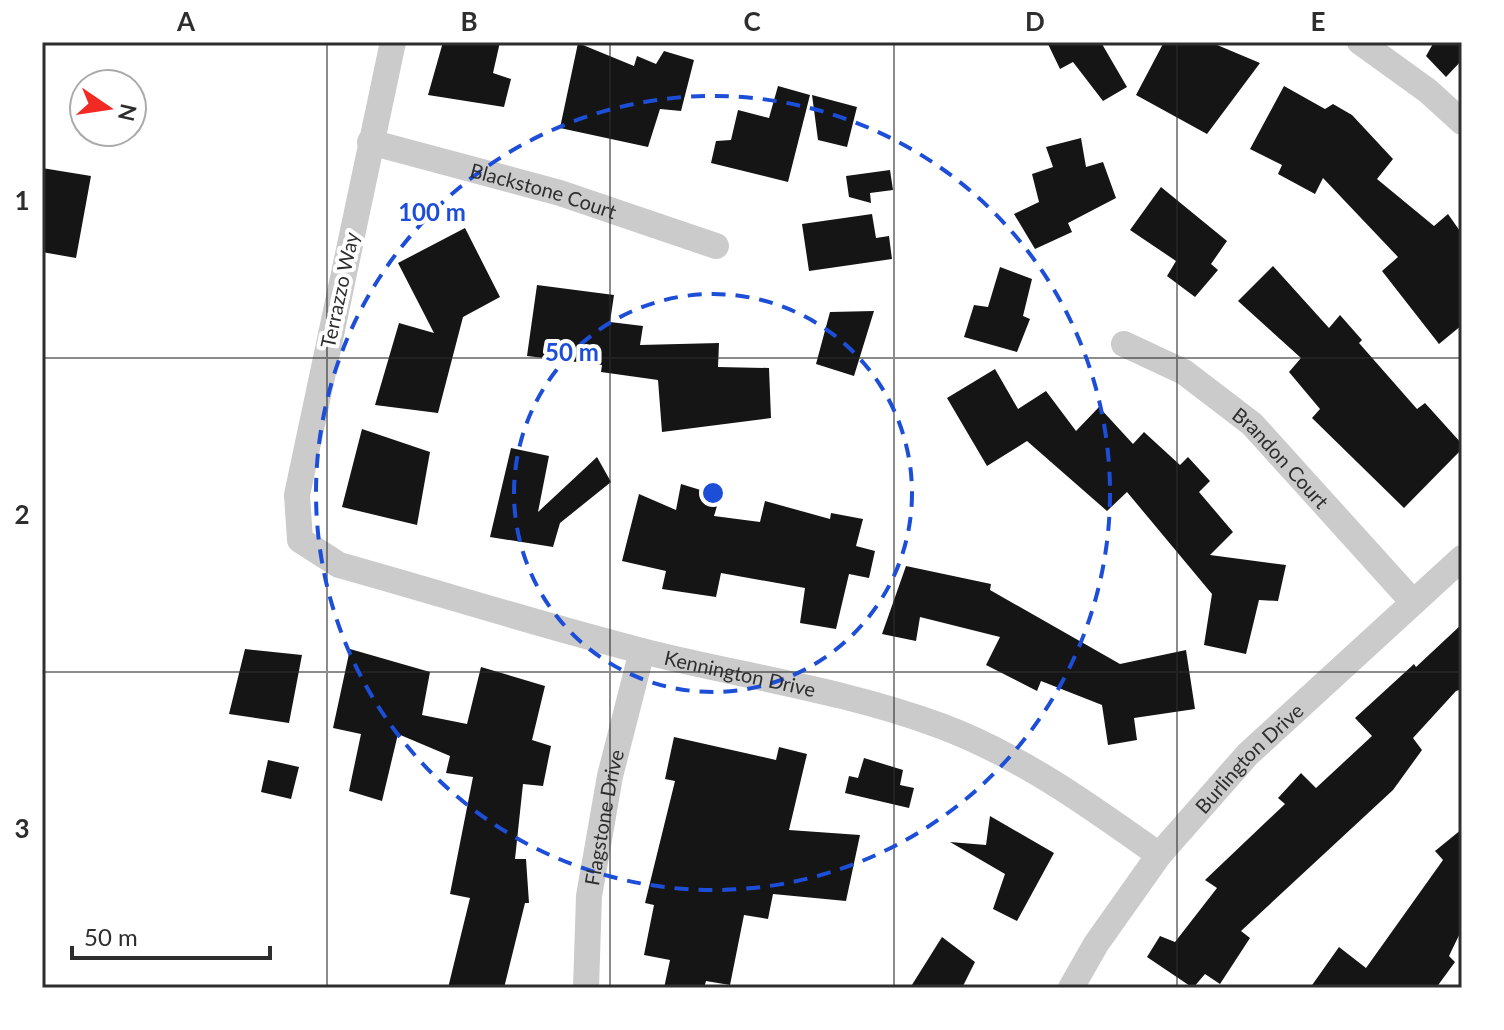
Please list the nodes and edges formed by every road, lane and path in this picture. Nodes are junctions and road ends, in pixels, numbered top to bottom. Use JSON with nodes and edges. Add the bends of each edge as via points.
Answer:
{"nodes":[{"id":1,"x":393,"y":42,"type":"edge"},
{"id":2,"x":1360,"y":42,"type":"edge"},
{"id":3,"x":1462,"y":122,"type":"edge"},
{"id":4,"x":370,"y":142,"type":"junction"},
{"id":5,"x":716,"y":246,"type":"dead end"},
{"id":6,"x":1124,"y":344,"type":"dead end"},
{"id":7,"x":300,"y":540,"type":"joint"},
{"id":8,"x":1462,"y":558,"type":"edge"},
{"id":9,"x":1413,"y":602,"type":"junction"},
{"id":10,"x":642,"y":651,"type":"junction"},
{"id":11,"x":1159,"y":855,"type":"junction"},
{"id":12,"x":586,"y":988,"type":"edge"},
{"id":13,"x":1071,"y":988,"type":"edge"}],
"edges":[{"from":1,"to":4,"type":"street","name":"Terrazzo Way"},
{"from":2,"to":3,"type":"street"},
{"from":4,"to":5,"type":"street","name":"Blackstone Court","via":[[560,193]]},
{"from":4,"to":7,"type":"street","name":"Terrazzo Way","via":[[297,495]]},
{"from":6,"to":9,"type":"street","name":"Brandon Court","via":[[1184,372],[1252,424]]},
{"from":7,"to":10,"type":"street","name":"Kennington Drive","via":[[339,565]]},
{"from":8,"to":9,"type":"street","name":"Burlington Drive"},
{"from":9,"to":11,"type":"street","name":"Burlington Drive","via":[[1248,754]]},
{"from":10,"to":11,"type":"street","name":"Kennington Drive","via":[[876,704],[943,727],[1010,757]]},
{"from":10,"to":12,"type":"street","name":"Flagstone Drive","via":[[610,776],[592,881]]},
{"from":11,"to":13,"type":"street","name":"Burlington Drive"}]}
